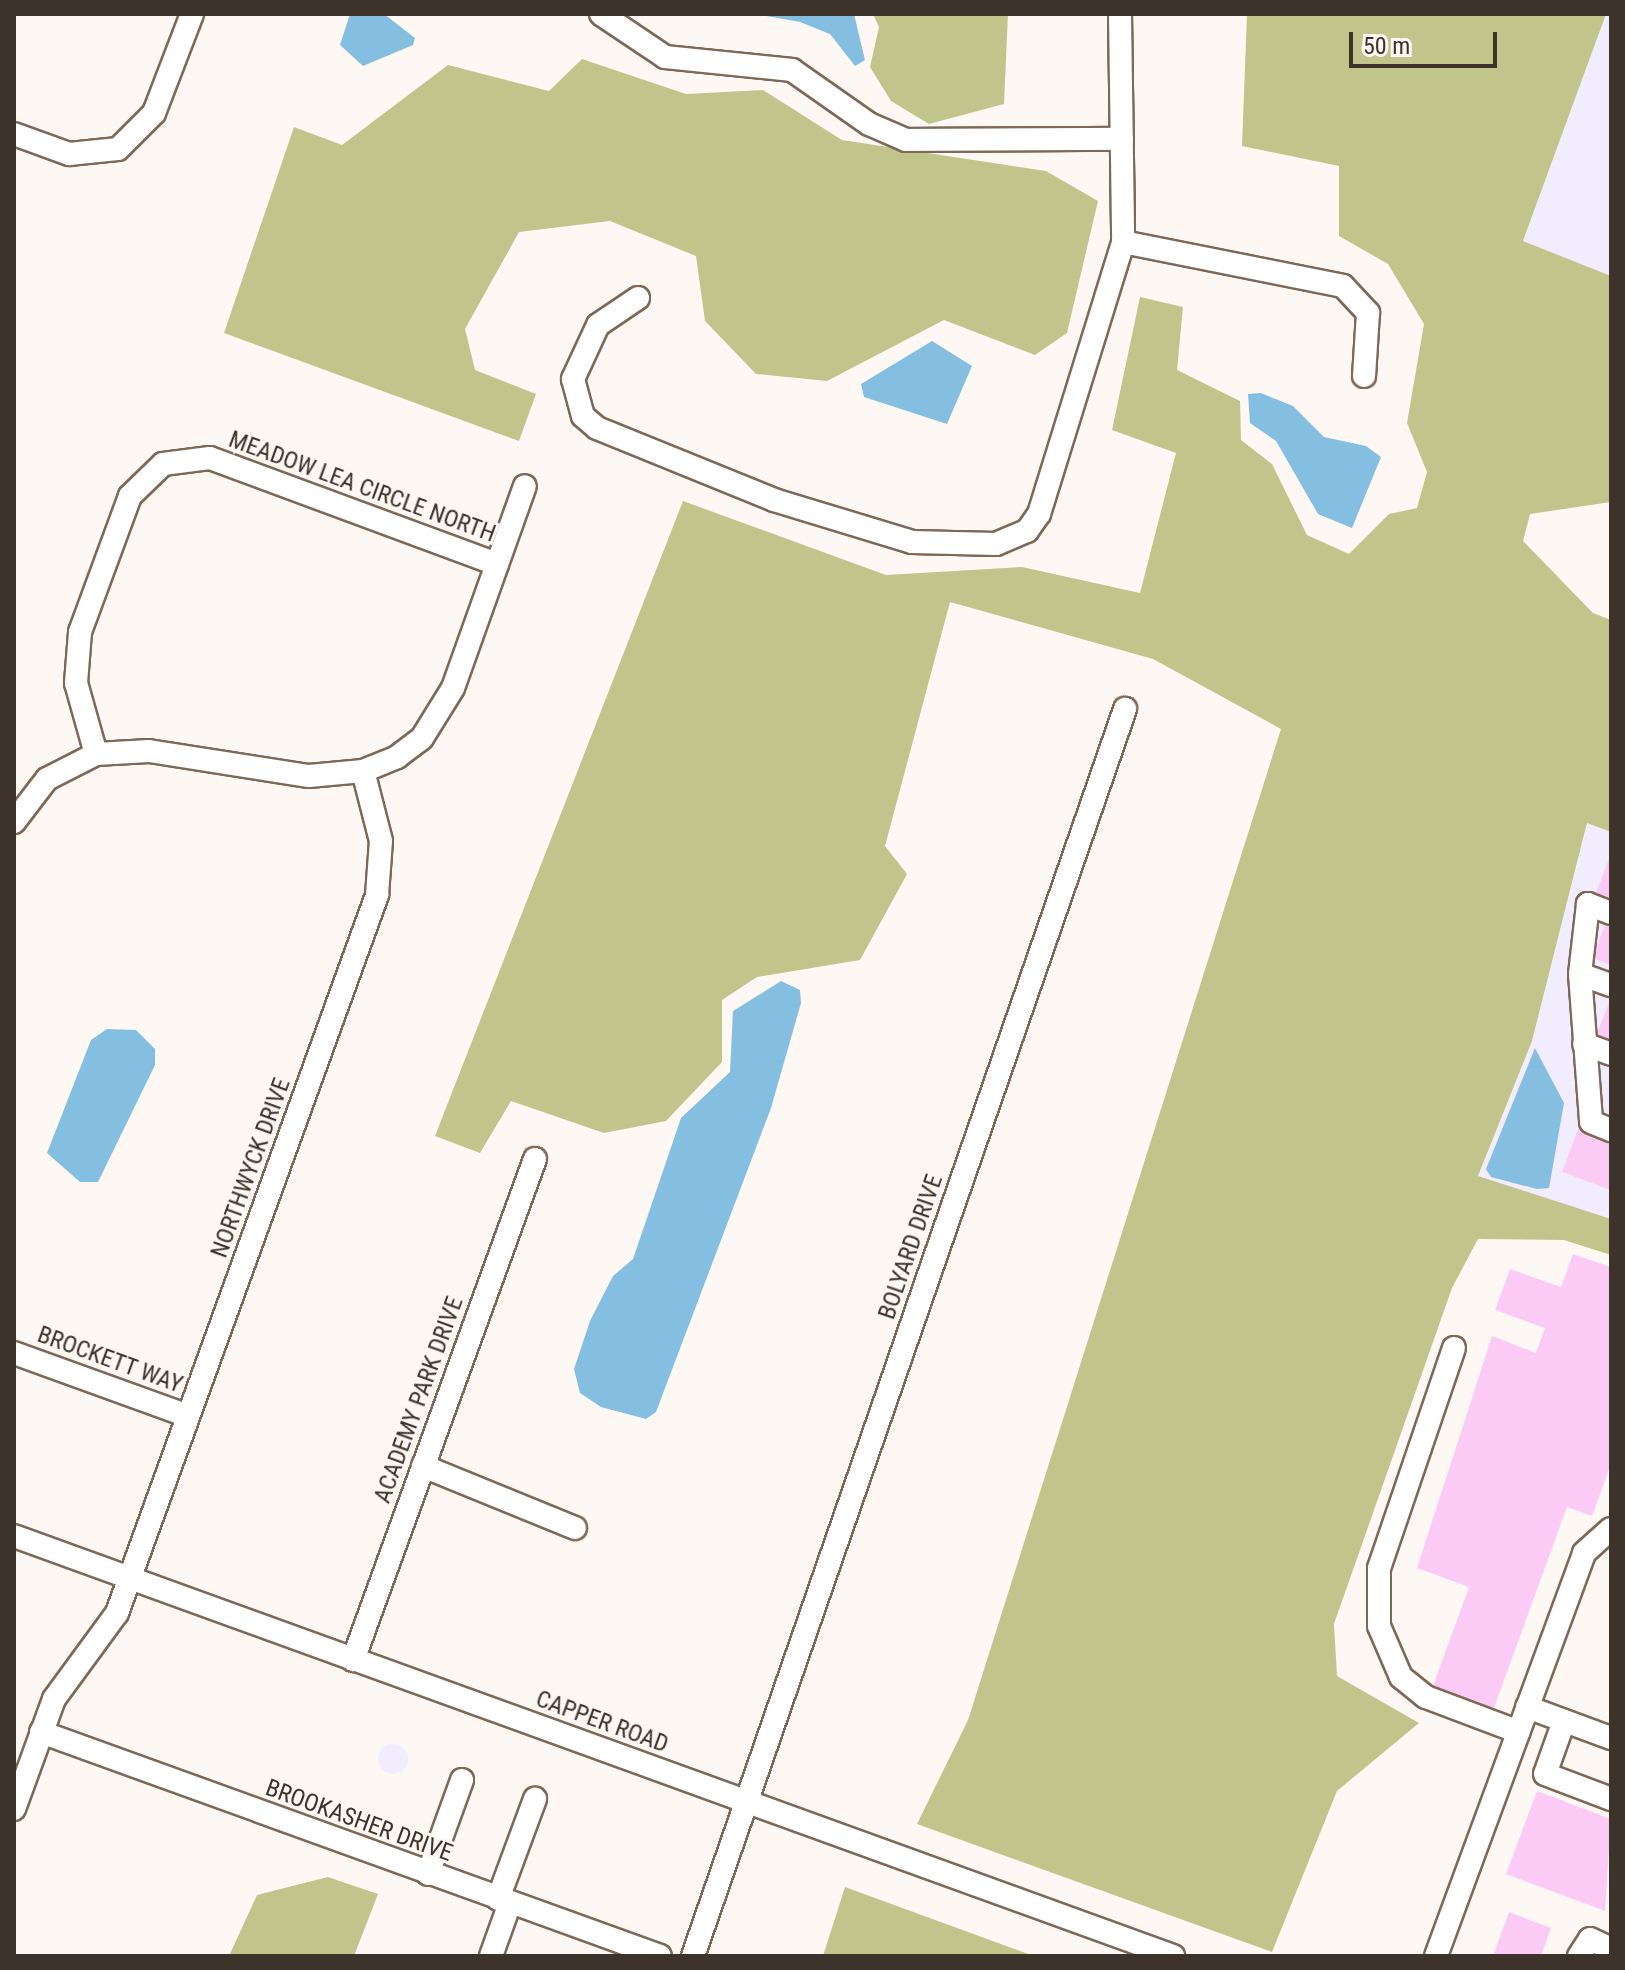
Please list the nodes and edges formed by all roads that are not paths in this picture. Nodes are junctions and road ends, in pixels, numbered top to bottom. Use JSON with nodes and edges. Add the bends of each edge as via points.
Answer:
{"nodes":[{"id":1,"x":192,"y":14,"type":"edge"},
{"id":2,"x":1120,"y":14,"type":"edge"},
{"id":3,"x":605,"y":15,"type":"edge"},
{"id":4,"x":14,"y":134,"type":"edge"},
{"id":5,"x":1122,"y":139,"type":"junction"},
{"id":6,"x":1123,"y":242,"type":"junction"},
{"id":7,"x":638,"y":298,"type":"dead end"},
{"id":8,"x":1364,"y":376,"type":"dead end"},
{"id":9,"x":525,"y":486,"type":"dead end"},
{"id":10,"x":497,"y":564,"type":"junction"},
{"id":11,"x":1125,"y":709,"type":"dead end"},
{"id":12,"x":96,"y":754,"type":"junction"},
{"id":13,"x":363,"y":771,"type":"junction"},
{"id":14,"x":14,"y":822,"type":"edge"},
{"id":15,"x":1611,"y":913,"type":"edge"},
{"id":16,"x":1580,"y":974,"type":"junction"},
{"id":17,"x":1611,"y":985,"type":"edge"},
{"id":18,"x":1584,"y":1044,"type":"junction"},
{"id":19,"x":1611,"y":1054,"type":"edge"},
{"id":20,"x":1611,"y":1130,"type":"edge"},
{"id":21,"x":535,"y":1159,"type":"dead end"},
{"id":22,"x":1454,"y":1348,"type":"dead end"},
{"id":23,"x":14,"y":1353,"type":"edge"},
{"id":24,"x":188,"y":1416,"type":"junction"},
{"id":25,"x":423,"y":1466,"type":"junction"},
{"id":26,"x":575,"y":1528,"type":"dead end"},
{"id":27,"x":1611,"y":1529,"type":"edge"},
{"id":28,"x":14,"y":1536,"type":"edge"},
{"id":29,"x":129,"y":1578,"type":"junction"},
{"id":30,"x":353,"y":1660,"type":"junction"},
{"id":31,"x":1527,"y":1707,"type":"junction"},
{"id":32,"x":1564,"y":1721,"type":"junction"},
{"id":33,"x":41,"y":1732,"type":"junction"},
{"id":34,"x":1519,"y":1732,"type":"junction"},
{"id":35,"x":1611,"y":1738,"type":"edge"},
{"id":36,"x":462,"y":1780,"type":"dead end"},
{"id":37,"x":535,"y":1799,"type":"dead end"},
{"id":38,"x":1611,"y":1799,"type":"edge"},
{"id":39,"x":746,"y":1802,"type":"junction"},
{"id":40,"x":14,"y":1809,"type":"edge"},
{"id":41,"x":428,"y":1874,"type":"junction"},
{"id":42,"x":504,"y":1901,"type":"junction"},
{"id":43,"x":1611,"y":1949,"type":"edge"},
{"id":44,"x":491,"y":1956,"type":"edge"},
{"id":45,"x":660,"y":1956,"type":"edge"},
{"id":46,"x":693,"y":1956,"type":"edge"},
{"id":47,"x":1173,"y":1956,"type":"edge"},
{"id":48,"x":1436,"y":1956,"type":"edge"},
{"id":49,"x":1579,"y":1956,"type":"edge"}],
"edges":[{"from":1,"to":4,"type":"street","via":[[154,113],[139,135],[94,156]]},
{"from":2,"to":5,"type":"street"},
{"from":3,"to":5,"type":"street","via":[[665,57],[792,70],[869,124],[906,140]]},
{"from":5,"to":6,"type":"street"},
{"from":6,"to":7,"type":"street","via":[[1039,514],[1027,531],[996,544],[912,542],[774,500],[597,428],[583,416],[573,379],[598,325]]},
{"from":6,"to":8,"type":"street","via":[[1343,286],[1368,313]]},
{"from":9,"to":10,"type":"street"},
{"from":10,"to":12,"type":"street","name":"MEADOW LEA CIRCLE NORTH","via":[[210,458],[163,464],[130,496],[80,632],[76,683]]},
{"from":10,"to":13,"type":"street","via":[[440,714],[397,757]]},
{"from":11,"to":39,"type":"street","name":"BOLYARD DRIVE"},
{"from":12,"to":13,"type":"street","via":[[149,751],[309,776]]},
{"from":12,"to":14,"type":"street","via":[[47,779]]},
{"from":13,"to":24,"type":"street","name":"NORTHWYCK DRIVE","via":[[381,841],[377,895]]},
{"from":15,"to":16,"type":"street","via":[[1588,904]]},
{"from":16,"to":17,"type":"street"},
{"from":16,"to":18,"type":"street"},
{"from":18,"to":19,"type":"street"},
{"from":18,"to":20,"type":"street","via":[[1591,1122]]},
{"from":21,"to":25,"type":"street","name":"ACADEMY PARK DRIVE"},
{"from":22,"to":34,"type":"street","via":[[1379,1568],[1379,1626],[1401,1677],[1426,1697]]},
{"from":23,"to":24,"type":"street","name":"BROCKETT WAY"},
{"from":24,"to":29,"type":"street","name":"NORTHWYCK DRIVE"},
{"from":25,"to":26,"type":"street"},
{"from":25,"to":30,"type":"street","name":"ACADEMY PARK DRIVE"},
{"from":27,"to":31,"type":"street","via":[[1584,1553]]},
{"from":28,"to":29,"type":"street","name":"CAPPER ROAD"},
{"from":29,"to":30,"type":"street","name":"CAPPER ROAD"},
{"from":29,"to":33,"type":"street","name":"NORTHWYCK DRIVE","via":[[106,1637],[66,1678]]},
{"from":30,"to":39,"type":"street","name":"CAPPER ROAD"},
{"from":31,"to":32,"type":"street"},
{"from":31,"to":34,"type":"street"},
{"from":32,"to":35,"type":"street"},
{"from":32,"to":38,"type":"street","via":[[1545,1774]]},
{"from":33,"to":40,"type":"street","name":"NORTHWYCK DRIVE"},
{"from":33,"to":41,"type":"street","name":"BROOKASHER DRIVE"},
{"from":34,"to":48,"type":"street"},
{"from":36,"to":41,"type":"street"},
{"from":37,"to":42,"type":"street"},
{"from":39,"to":46,"type":"street","name":"BOLYARD DRIVE"},
{"from":39,"to":47,"type":"street","name":"CAPPER ROAD"},
{"from":41,"to":42,"type":"street","name":"BROOKASHER DRIVE"},
{"from":42,"to":44,"type":"street"},
{"from":42,"to":45,"type":"street","name":"BROOKASHER DRIVE"},
{"from":43,"to":49,"type":"street","via":[[1590,1939]]}]}
